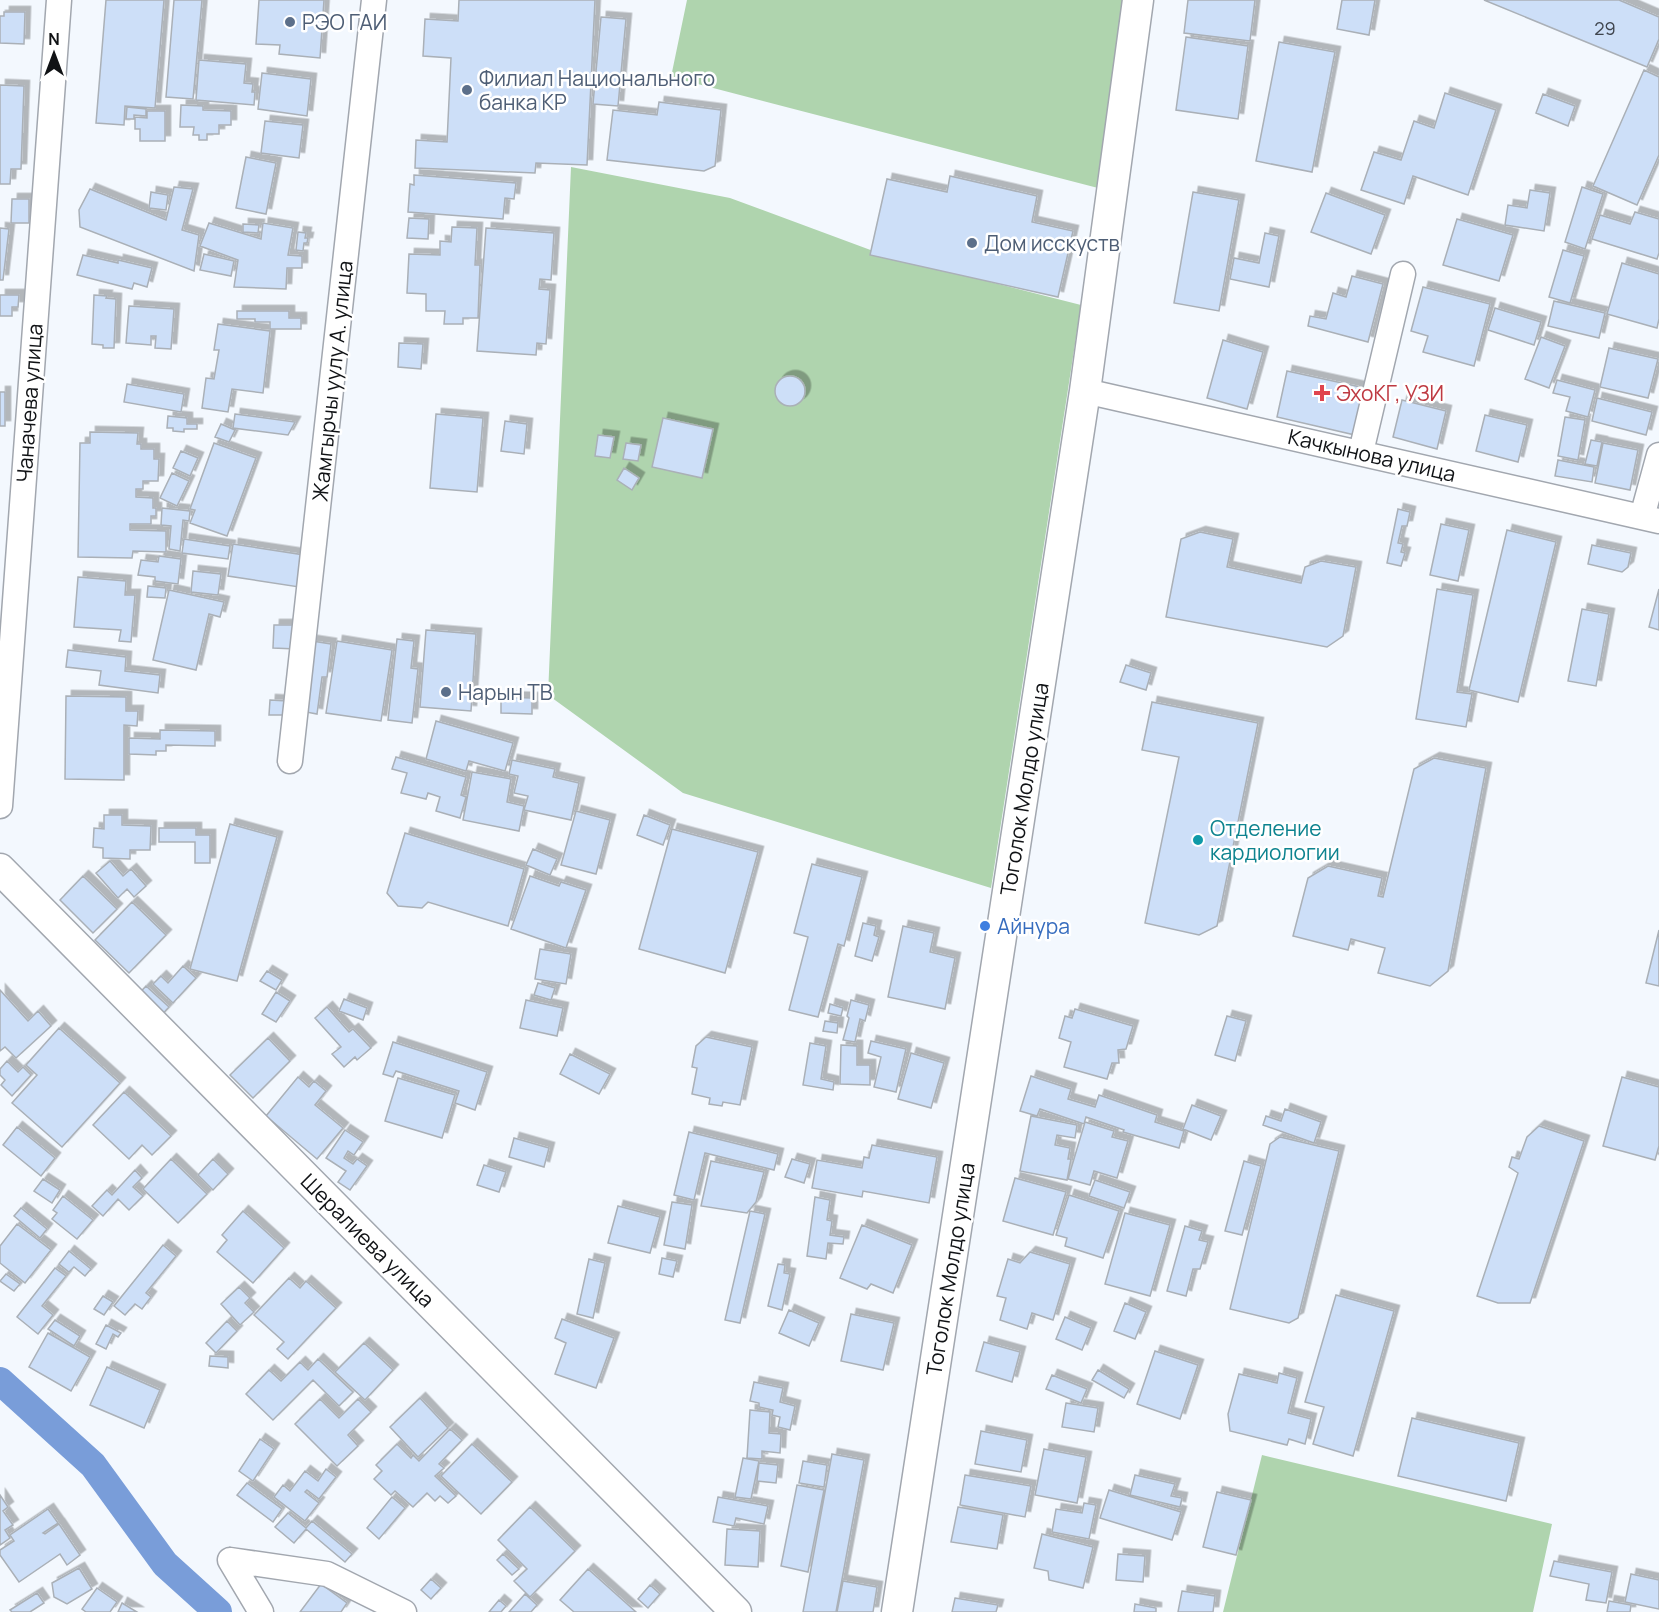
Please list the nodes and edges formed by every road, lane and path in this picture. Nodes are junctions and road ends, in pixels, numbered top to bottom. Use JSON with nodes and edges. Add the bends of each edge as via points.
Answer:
{"nodes":[{"id":1,"x":59,"y":0,"type":"edge"},
{"id":2,"x":374,"y":0,"type":"edge"},
{"id":3,"x":1138,"y":0,"type":"edge"},
{"id":4,"x":1402,"y":274,"type":"dead end"},
{"id":5,"x":1085,"y":391,"type":"junction"},
{"id":6,"x":1361,"y":452,"type":"junction"},
{"id":7,"x":1659,"y":455,"type":"edge"},
{"id":8,"x":1651,"y":519,"type":"edge"},
{"id":9,"x":290,"y":761,"type":"dead end"},
{"id":10,"x":0,"y":806,"type":"edge"},
{"id":11,"x":0,"y":869,"type":"edge"},
{"id":12,"x":261,"y":1612,"type":"edge"},
{"id":13,"x":404,"y":1612,"type":"edge"},
{"id":14,"x":736,"y":1612,"type":"edge"},
{"id":15,"x":897,"y":1612,"type":"edge"}],
"edges":[{"from":1,"to":10,"type":"street","name":"Чаначева улица"},
{"from":2,"to":9,"type":"street","name":"Жамгырчы уулу А. улица"},
{"from":3,"to":5,"type":"street","name":"Тоголок Молдо улица"},
{"from":4,"to":6,"type":"street"},
{"from":5,"to":6,"type":"street","name":"Качкынова улица"},
{"from":5,"to":15,"type":"street","name":"Тоголок Молдо улица"},
{"from":6,"to":8,"type":"street","name":"Качкынова улица"},
{"from":7,"to":8,"type":"street"},
{"from":11,"to":14,"type":"street","name":"Шералиева улица"},
{"from":12,"to":13,"type":"street","via":[[230,1560],[327,1574]]}]}
